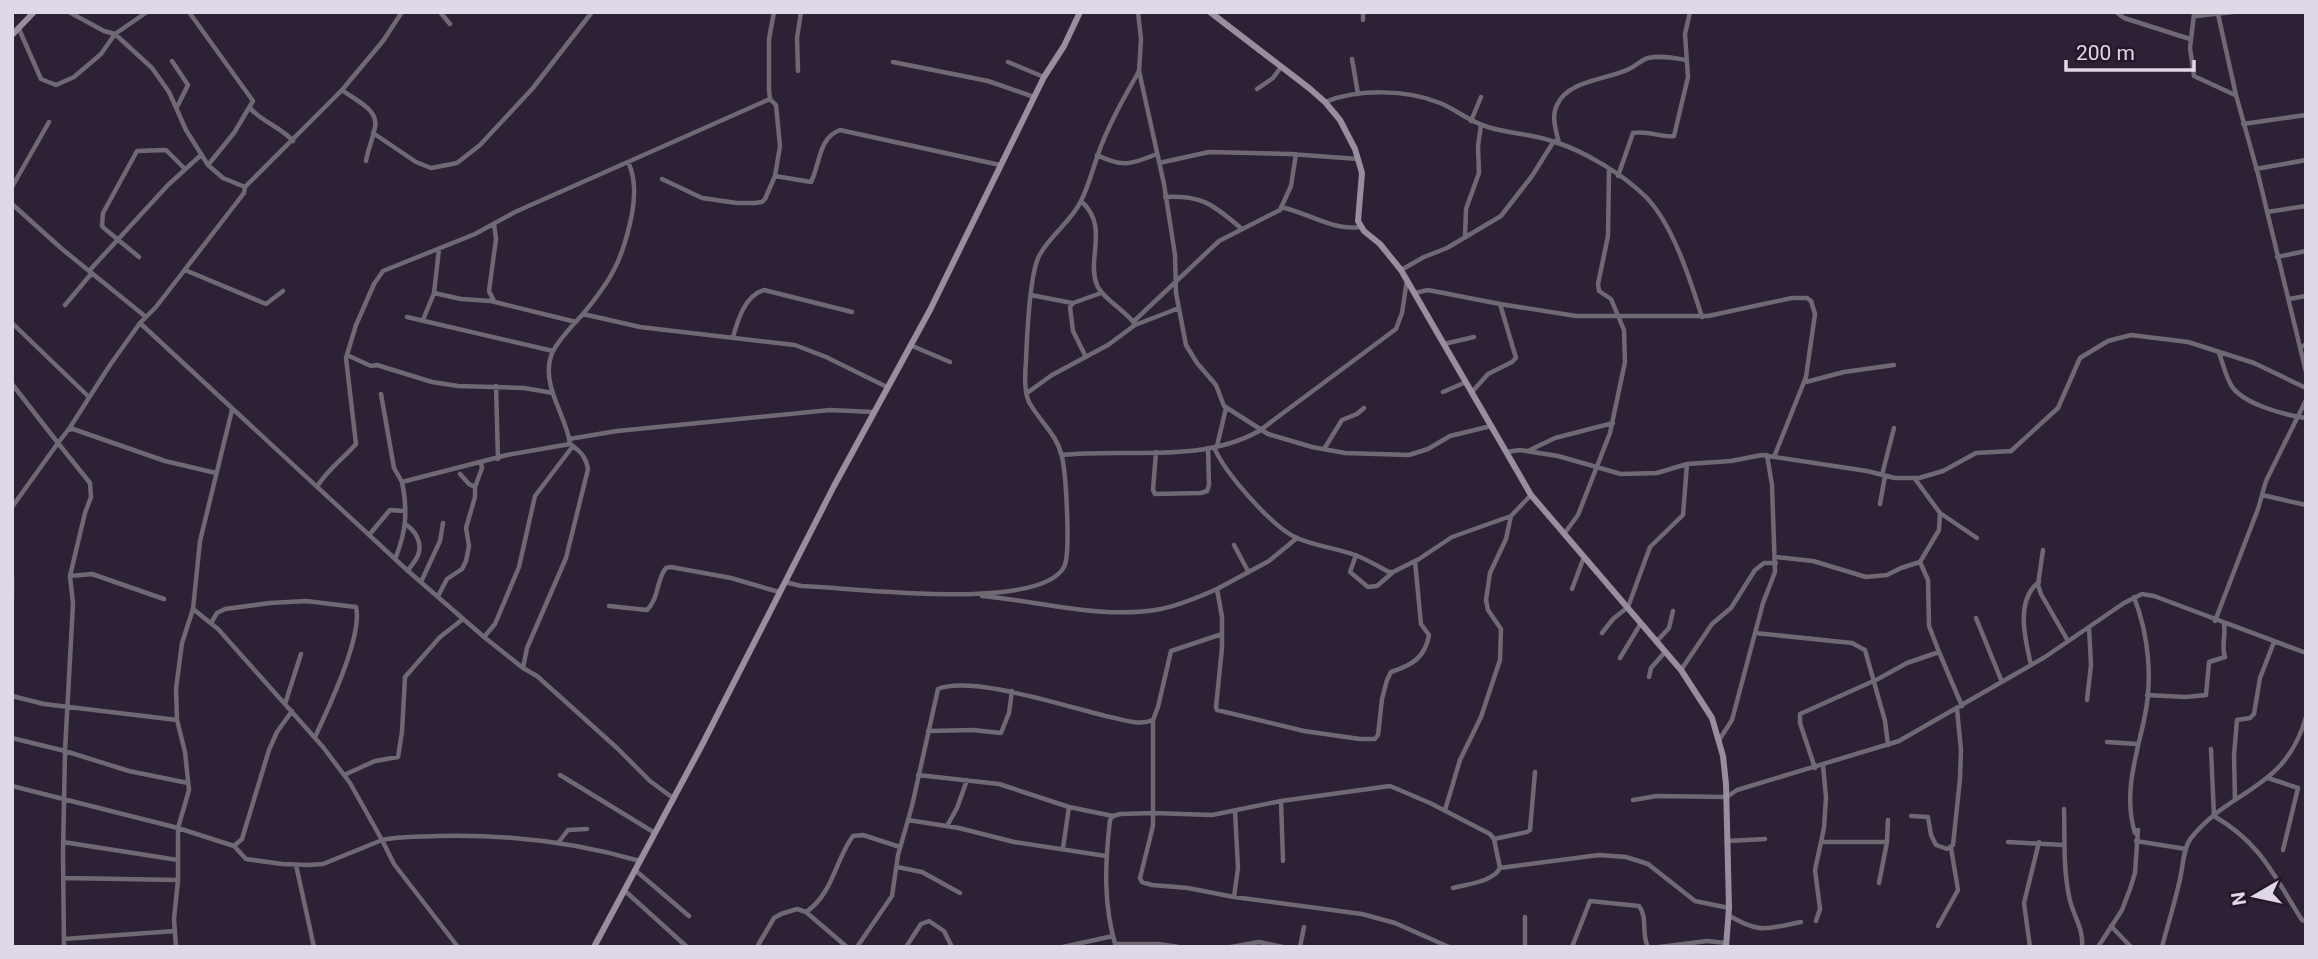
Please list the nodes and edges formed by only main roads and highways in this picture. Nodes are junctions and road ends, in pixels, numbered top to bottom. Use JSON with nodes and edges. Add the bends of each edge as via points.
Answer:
{"nodes":[{"id":1,"x":34,"y":12,"type":"edge"},
{"id":2,"x":1080,"y":12,"type":"edge"},
{"id":3,"x":1211,"y":12,"type":"edge"},
{"id":4,"x":14,"y":32,"type":"edge"},
{"id":5,"x":1726,"y":945,"type":"edge"},
{"id":6,"x":594,"y":947,"type":"edge"}],
"edges":[{"from":1,"to":4,"type":"main road"},
{"from":2,"to":6,"type":"main road"},
{"from":3,"to":5,"type":"main road","via":[[1325,102],[1340,120],[1358,159],[1361,227],[1407,279],[1531,495],[1704,703],[1716,725],[1726,784]]}]}
